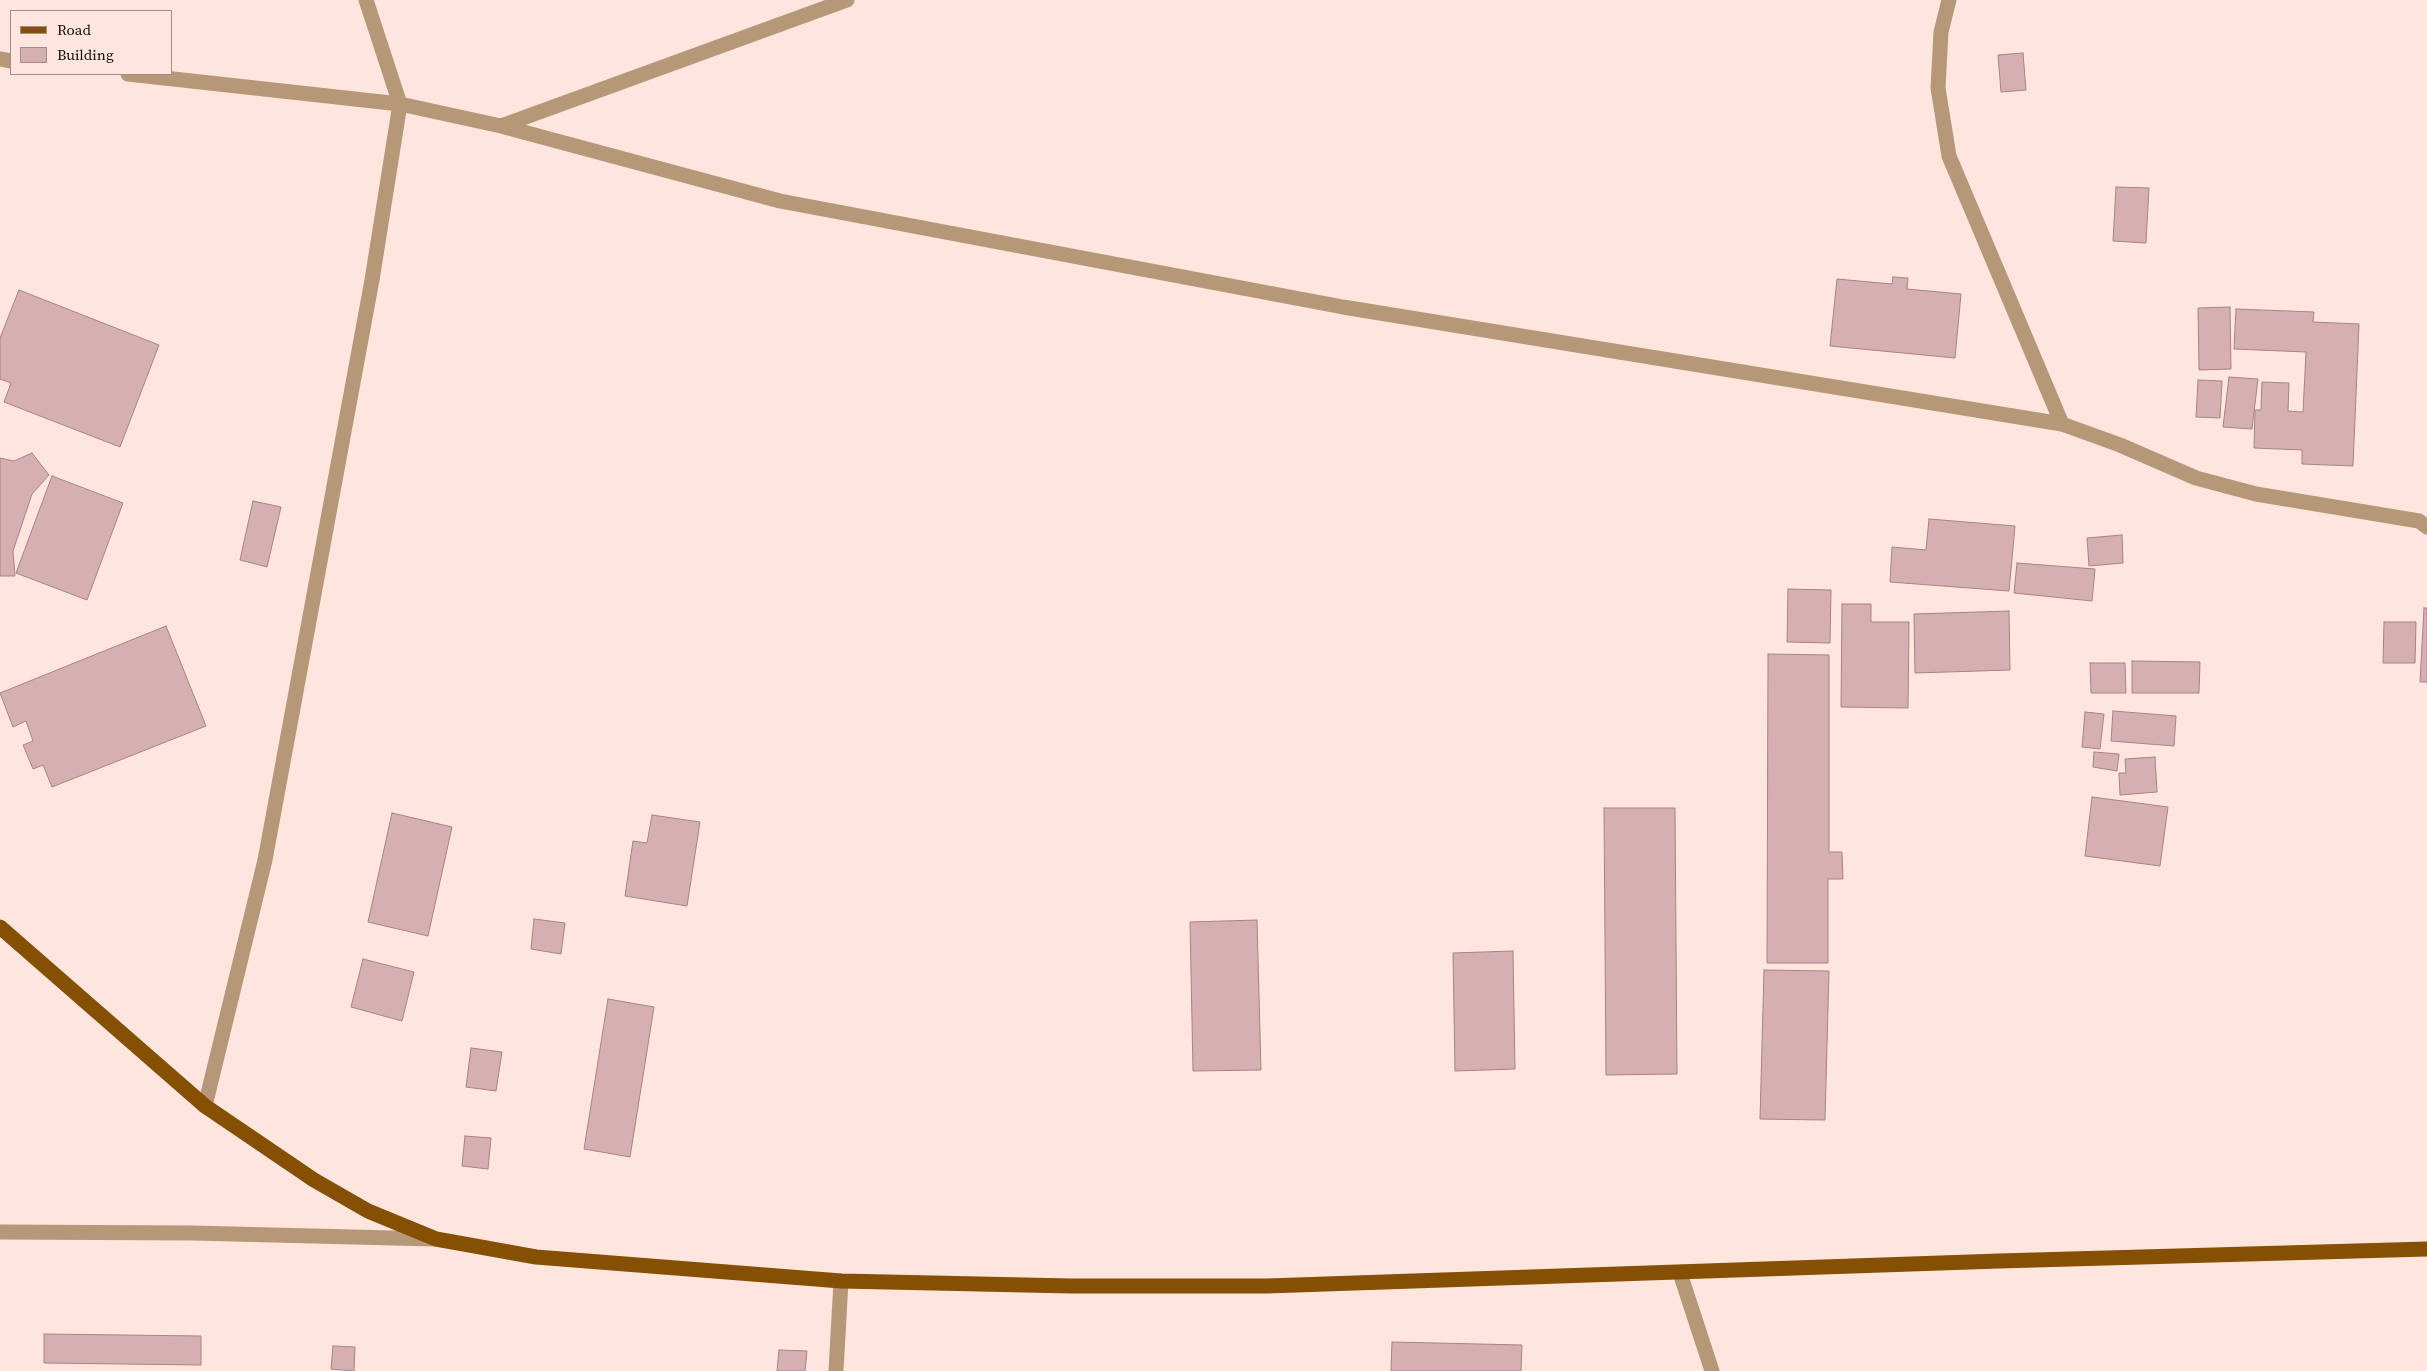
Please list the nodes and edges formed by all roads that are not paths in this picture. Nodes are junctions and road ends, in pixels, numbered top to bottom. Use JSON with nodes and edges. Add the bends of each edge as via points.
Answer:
{"nodes":[{"id":1,"x":366,"y":0,"type":"edge"},
{"id":2,"x":847,"y":0,"type":"edge"},
{"id":3,"x":1949,"y":0,"type":"edge"},
{"id":4,"x":137,"y":75,"type":"edge"},
{"id":5,"x":400,"y":104,"type":"junction"},
{"id":6,"x":501,"y":126,"type":"junction"},
{"id":7,"x":2062,"y":424,"type":"junction"},
{"id":8,"x":2427,"y":528,"type":"edge"},
{"id":9,"x":0,"y":927,"type":"edge"},
{"id":10,"x":205,"y":1106,"type":"junction"},
{"id":11,"x":0,"y":1232,"type":"edge"},
{"id":12,"x":436,"y":1239,"type":"junction"},
{"id":13,"x":2427,"y":1249,"type":"edge"},
{"id":14,"x":1680,"y":1273,"type":"junction"},
{"id":15,"x":841,"y":1281,"type":"junction"},
{"id":16,"x":836,"y":1371,"type":"edge"},
{"id":17,"x":1712,"y":1371,"type":"edge"}],
"edges":[{"from":1,"to":5,"type":"street"},
{"from":2,"to":6,"type":"street"},
{"from":3,"to":7,"type":"street","via":[[1942,32],[1938,88],[1949,156]]},
{"from":4,"to":5,"type":"street"},
{"from":5,"to":6,"type":"street"},
{"from":5,"to":10,"type":"street","via":[[372,280],[265,860]]},
{"from":6,"to":7,"type":"street","via":[[790,202],[1343,307]]},
{"from":7,"to":8,"type":"street","via":[[2196,478],[2256,494],[2419,521]]},
{"from":9,"to":10,"type":"main road"},
{"from":10,"to":12,"type":"main road","via":[[314,1180],[368,1212]]},
{"from":11,"to":12,"type":"street"},
{"from":12,"to":15,"type":"main road","via":[[536,1257]]},
{"from":13,"to":14,"type":"main road"},
{"from":14,"to":15,"type":"main road","via":[[1267,1286]]},
{"from":14,"to":17,"type":"street"},
{"from":15,"to":16,"type":"street"}]}
